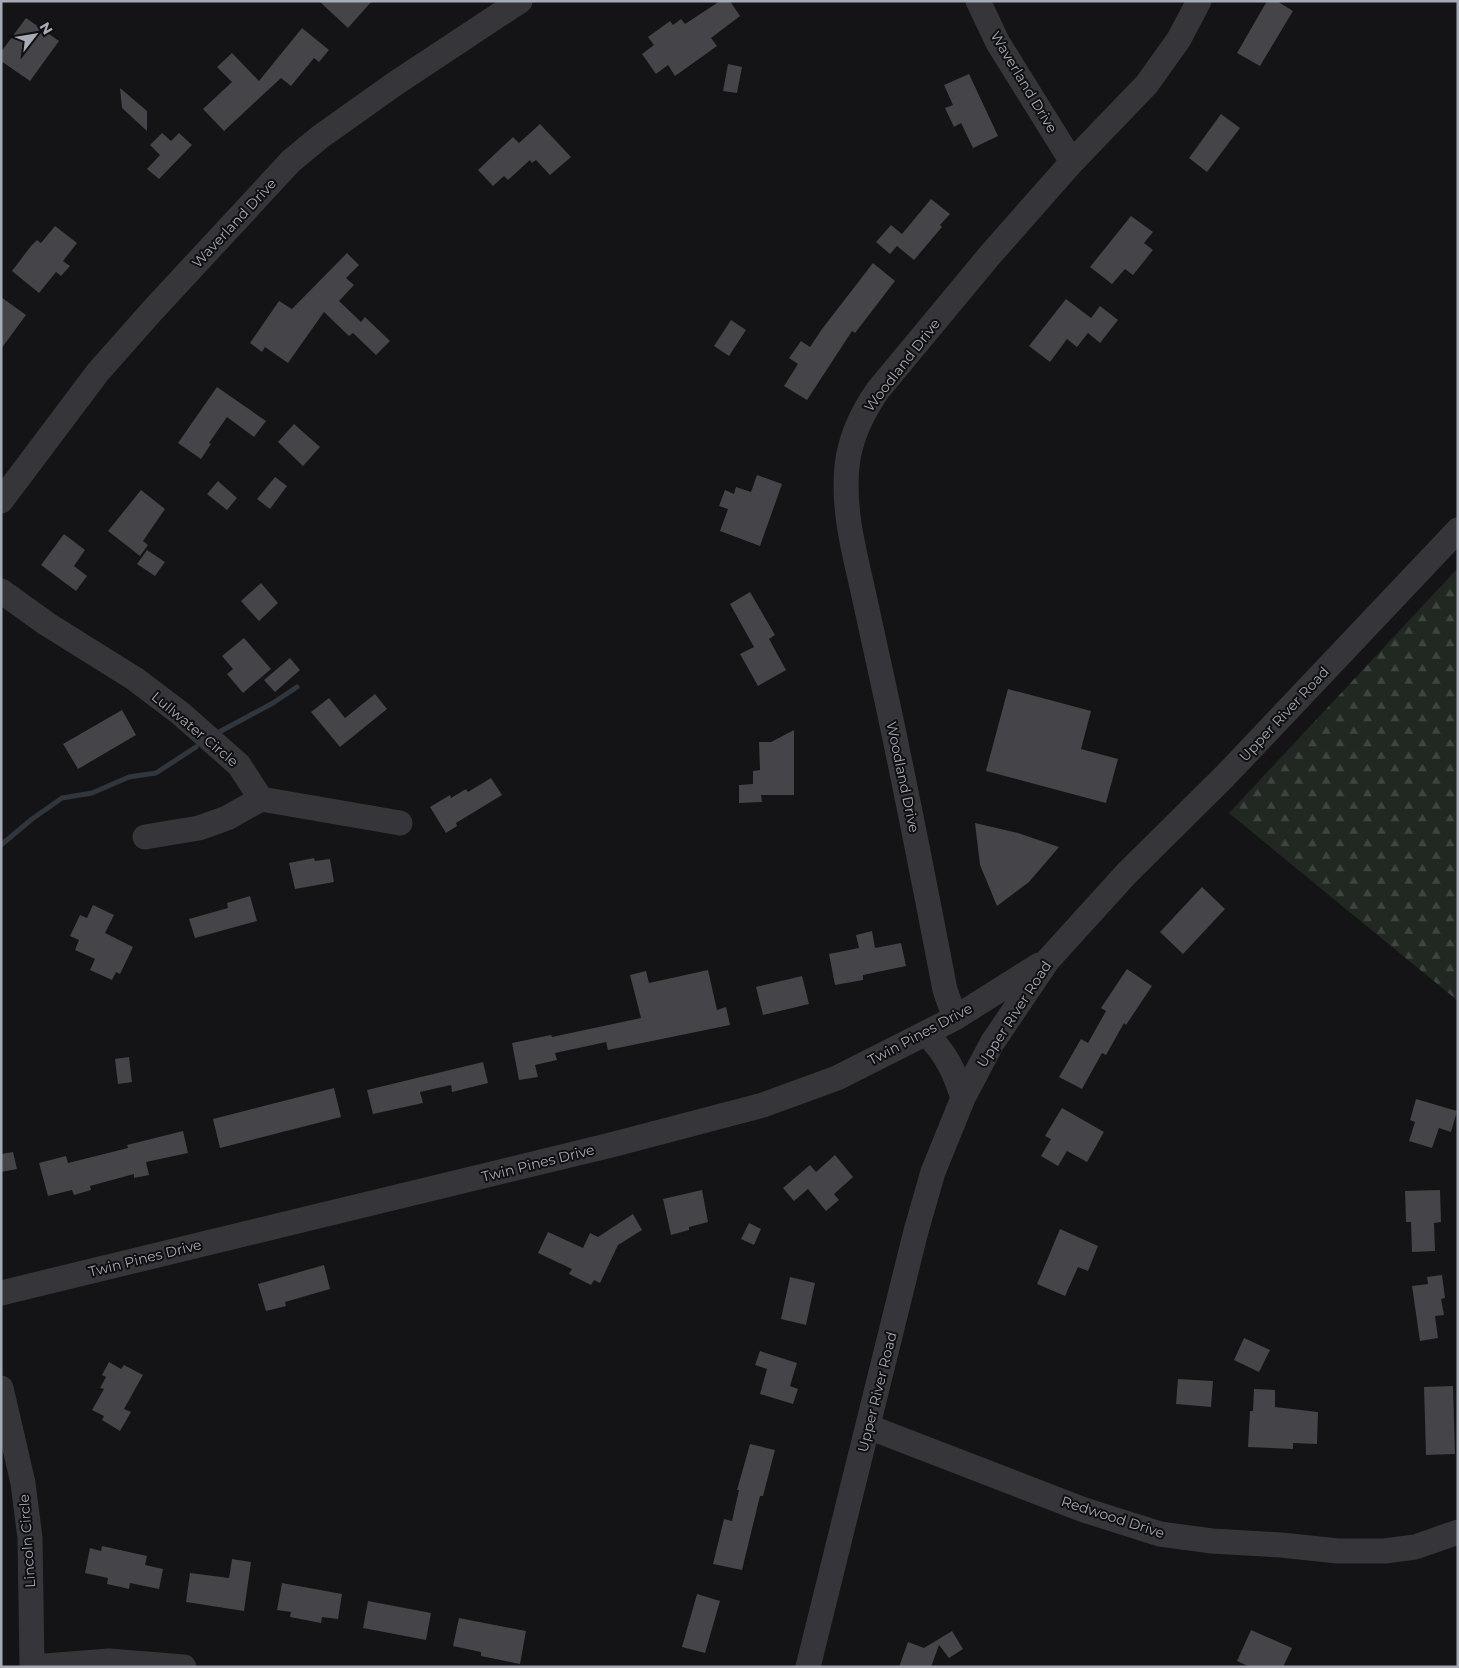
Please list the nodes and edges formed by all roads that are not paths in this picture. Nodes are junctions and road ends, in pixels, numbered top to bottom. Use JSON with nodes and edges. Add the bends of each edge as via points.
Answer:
{"nodes":[{"id":1,"x":520,"y":1,"type":"edge"},
{"id":2,"x":978,"y":1,"type":"edge"},
{"id":3,"x":1199,"y":1,"type":"edge"},
{"id":4,"x":1072,"y":162,"type":"junction"},
{"id":5,"x":1,"y":501,"type":"edge"},
{"id":6,"x":1458,"y":530,"type":"edge"},
{"id":7,"x":1,"y":591,"type":"edge"},
{"id":8,"x":261,"y":799,"type":"junction"},
{"id":9,"x":400,"y":823,"type":"dead end"},
{"id":10,"x":145,"y":837,"type":"dead end"},
{"id":11,"x":1048,"y":960,"type":"junction"},
{"id":12,"x":955,"y":1018,"type":"junction"},
{"id":13,"x":926,"y":1033,"type":"junction"},
{"id":14,"x":963,"y":1098,"type":"junction"},
{"id":15,"x":1,"y":1293,"type":"edge"},
{"id":16,"x":1,"y":1388,"type":"edge"},
{"id":17,"x":869,"y":1427,"type":"junction"},
{"id":18,"x":1458,"y":1532,"type":"edge"},
{"id":19,"x":32,"y":1667,"type":"edge"},
{"id":20,"x":184,"y":1667,"type":"edge"},
{"id":21,"x":808,"y":1667,"type":"edge"}],
"edges":[{"from":1,"to":5,"type":"street","name":"Waverland Drive","via":[[396,83],[291,161],[98,372]]},
{"from":2,"to":4,"type":"street","name":"Waverland Drive","via":[[998,42]]},
{"from":3,"to":4,"type":"street","name":"Woodland Drive","via":[[1179,38],[1147,84]]},
{"from":4,"to":12,"type":"street","name":"Woodland Drive","via":[[878,390],[857,425],[847,467],[846,504],[853,549],[902,769],[945,990]]},
{"from":6,"to":11,"type":"street","name":"Upper River Road","via":[[1225,776],[1127,873]]},
{"from":7,"to":8,"type":"street","name":"Lullwater Circle","via":[[135,679],[180,713],[239,765]]},
{"from":8,"to":9,"type":"street"},
{"from":8,"to":10,"type":"street","via":[[227,818],[199,828]]},
{"from":11,"to":12,"type":"street","name":"Twin Pines Drive"},
{"from":11,"to":14,"type":"street","name":"Upper River Road","via":[[992,1043]]},
{"from":12,"to":13,"type":"street","name":"Twin Pines Drive"},
{"from":13,"to":14,"type":"street","via":[[944,1053]]},
{"from":13,"to":15,"type":"street","name":"Twin Pines Drive","via":[[837,1078],[763,1105]]},
{"from":14,"to":17,"type":"street","name":"Upper River Road","via":[[933,1172]]},
{"from":16,"to":19,"type":"street","name":"Lincoln Circle","via":[[23,1483],[30,1538]]},
{"from":17,"to":18,"type":"street","name":"Redwood Drive","via":[[1084,1510],[1160,1534],[1212,1541],[1385,1552],[1415,1547]]},
{"from":17,"to":21,"type":"street","name":"Upper River Road"},
{"from":19,"to":20,"type":"street","via":[[109,1661]]}]}
